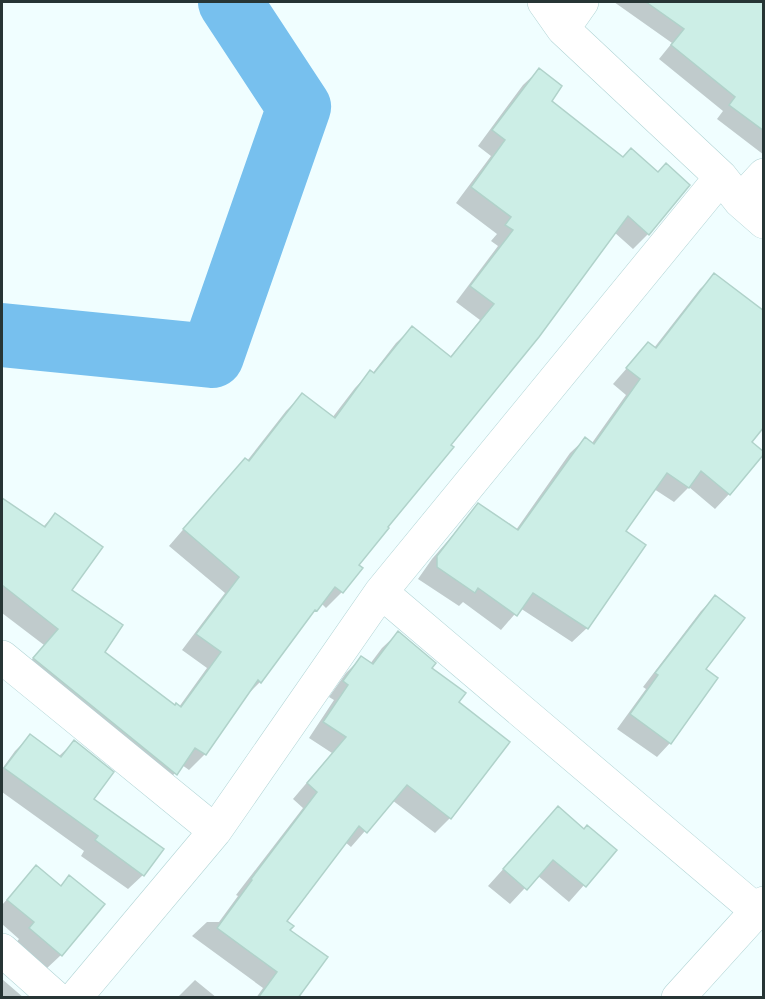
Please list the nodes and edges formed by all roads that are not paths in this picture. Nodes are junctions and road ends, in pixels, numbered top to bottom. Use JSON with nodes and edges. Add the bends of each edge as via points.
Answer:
{"nodes":[{"id":1,"x":544,"y":2,"type":"edge"},
{"id":2,"x":582,"y":2,"type":"edge"},
{"id":3,"x":563,"y":29,"type":"junction"},
{"id":4,"x":764,"y":175,"type":"edge"},
{"id":5,"x":742,"y":200,"type":"edge"},
{"id":6,"x":381,"y":592,"type":"junction"},
{"id":7,"x":2,"y":657,"type":"edge"},
{"id":8,"x":215,"y":831,"type":"junction"},
{"id":9,"x":760,"y":907,"type":"edge"},
{"id":10,"x":2,"y":950,"type":"edge"},
{"id":11,"x":56,"y":998,"type":"edge"},
{"id":12,"x":75,"y":998,"type":"edge"},
{"id":13,"x":678,"y":998,"type":"edge"}],
"edges":[{"from":1,"to":3,"type":"street"},
{"from":2,"to":3,"type":"street"},
{"from":3,"to":5,"type":"street"},
{"from":4,"to":5,"type":"street"},
{"from":5,"to":6,"type":"street"},
{"from":6,"to":8,"type":"street"},
{"from":6,"to":9,"type":"street"},
{"from":7,"to":8,"type":"street"},
{"from":8,"to":12,"type":"street"},
{"from":9,"to":13,"type":"street"},
{"from":10,"to":11,"type":"street"}]}
